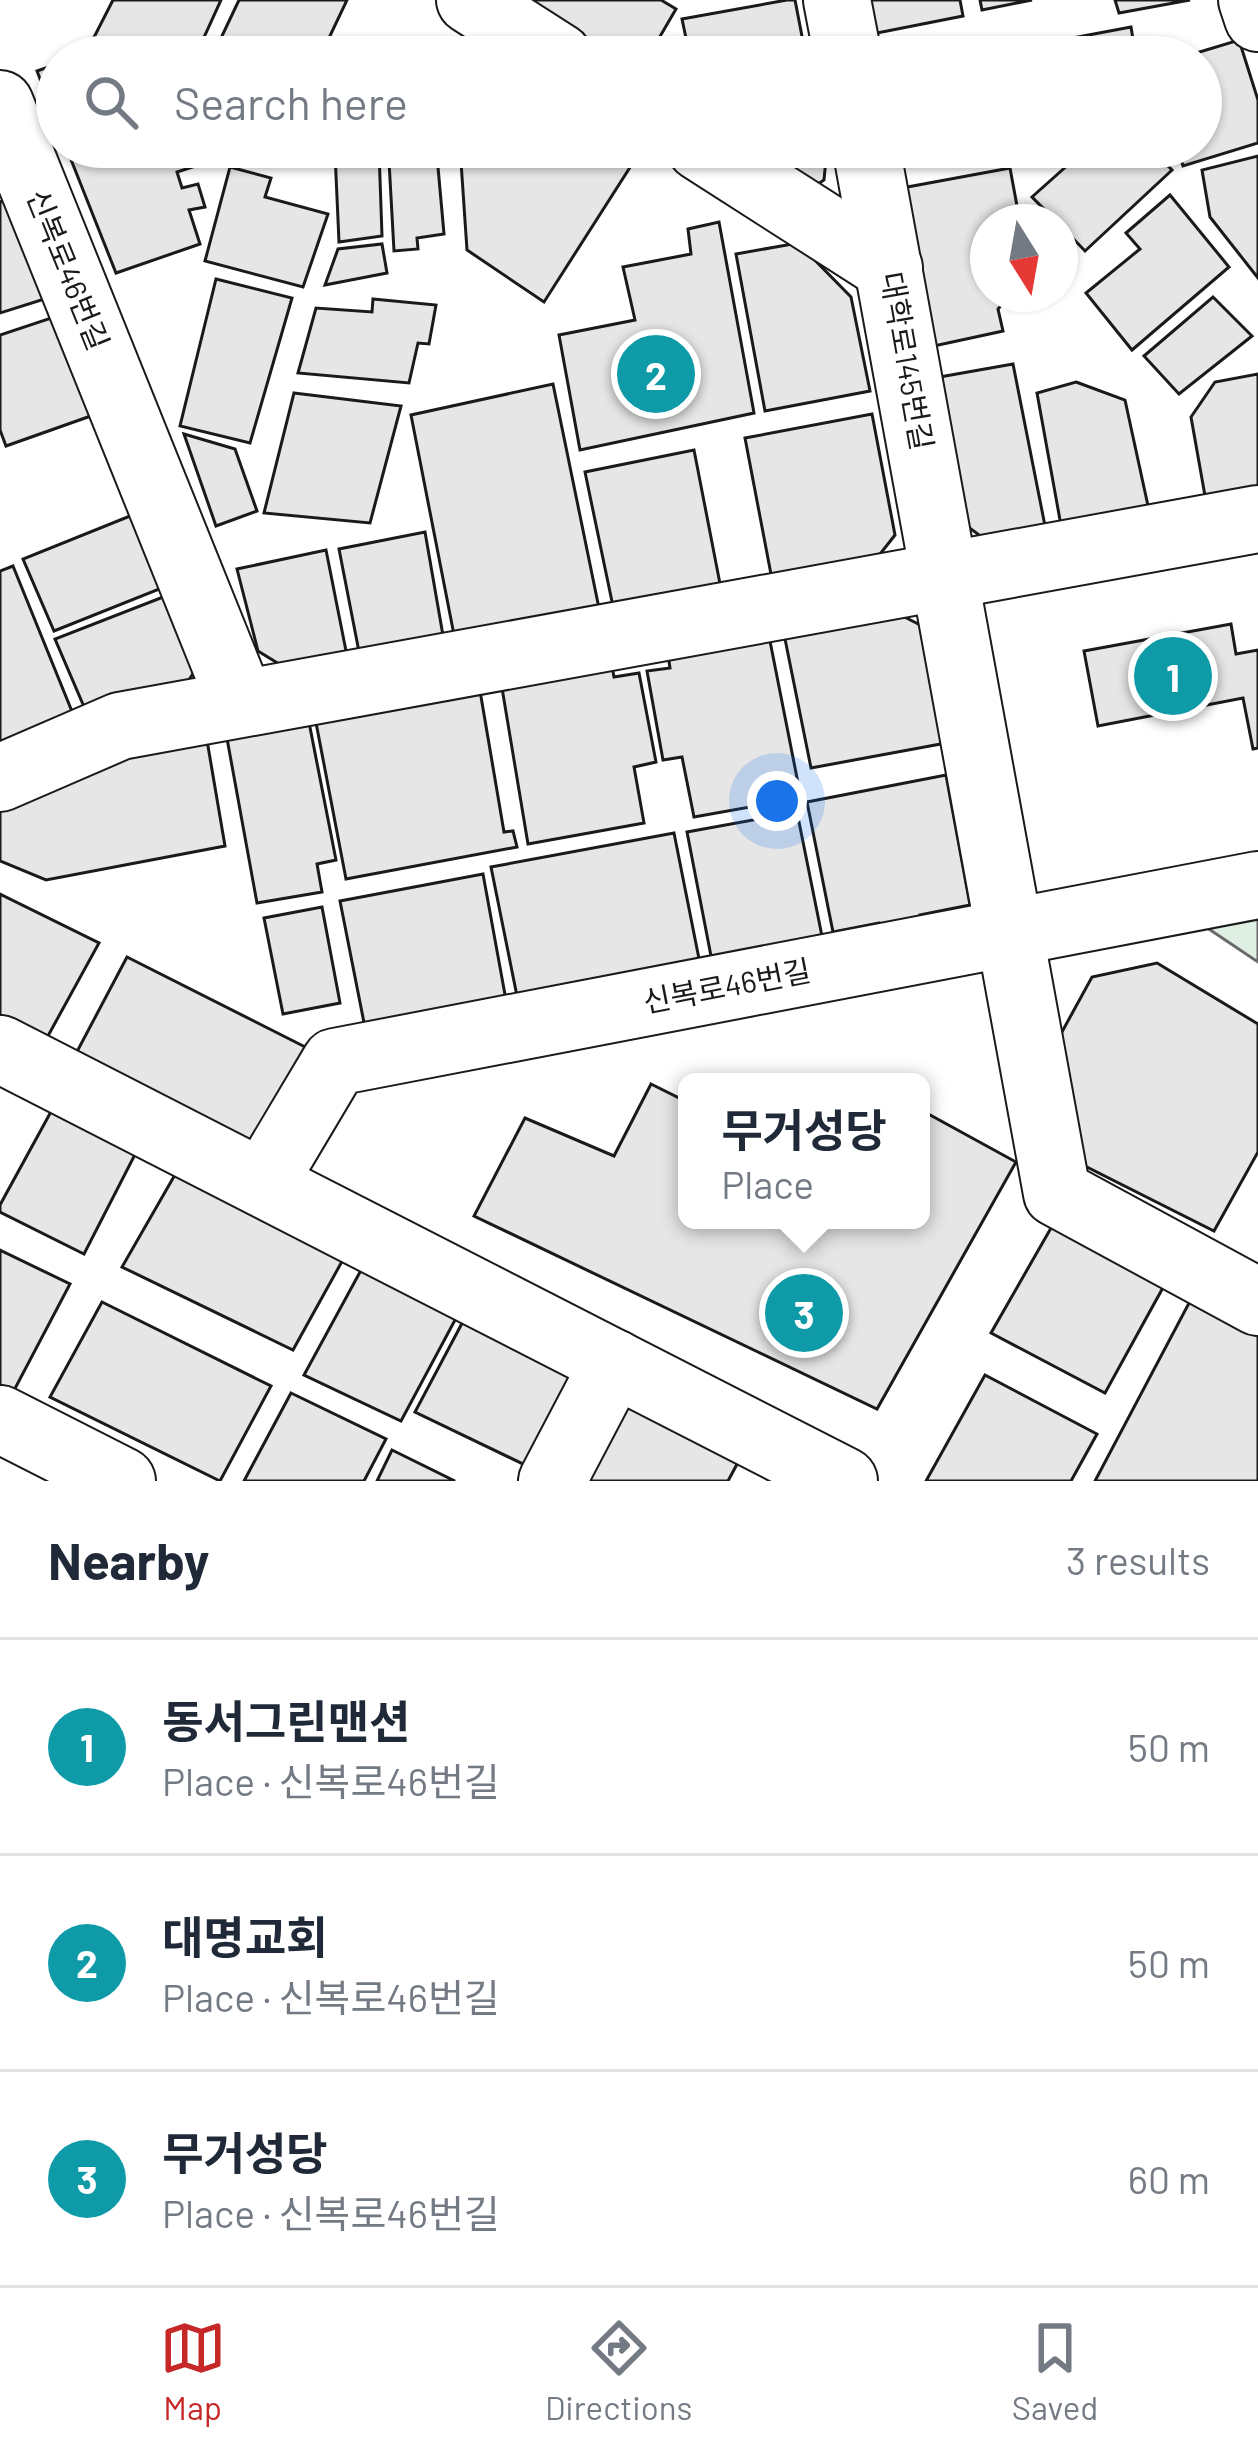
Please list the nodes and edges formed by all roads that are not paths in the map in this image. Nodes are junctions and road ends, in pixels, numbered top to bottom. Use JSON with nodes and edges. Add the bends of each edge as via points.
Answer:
{"nodes":[{"id":1,"x":470,"y":0,"type":"edge"},
{"id":2,"x":837,"y":0,"type":"edge"},
{"id":3,"x":1252,"y":0,"type":"edge"},
{"id":4,"x":1258,"y":18,"type":"edge"},
{"id":5,"x":526,"y":36,"type":"edge"},
{"id":6,"x":844,"y":36,"type":"edge"},
{"id":7,"x":0,"y":104,"type":"edge"},
{"id":8,"x":733,"y":168,"type":"edge"},
{"id":9,"x":870,"y":168,"type":"edge"},
{"id":10,"x":889,"y":268,"type":"junction"},
{"id":11,"x":1258,"y":519,"type":"edge"},
{"id":12,"x":945,"y":575,"type":"junction"},
{"id":13,"x":241,"y":703,"type":"junction"},
{"id":14,"x":0,"y":778,"type":"edge"},
{"id":15,"x":1258,"y":885,"type":"edge"},
{"id":16,"x":1010,"y":933,"type":"junction"},
{"id":17,"x":0,"y":1049,"type":"edge"},
{"id":18,"x":263,"y":1183,"type":"junction"},
{"id":19,"x":1258,"y":1302,"type":"edge"},
{"id":20,"x":614,"y":1364,"type":"junction"},
{"id":21,"x":0,"y":1419,"type":"edge"},
{"id":22,"x":122,"y":1481,"type":"edge"},
{"id":23,"x":552,"y":1481,"type":"edge"},
{"id":24,"x":844,"y":1481,"type":"edge"}],
"edges":[{"from":1,"to":5,"type":"street"},
{"from":2,"to":6,"type":"street"},
{"from":3,"to":4,"type":"street"},
{"from":7,"to":13,"type":"street","name":"신복로46번길"},
{"from":8,"to":10,"type":"street"},
{"from":9,"to":10,"type":"street","name":"대학로145번길"},
{"from":10,"to":12,"type":"street","name":"대학로145번길"},
{"from":11,"to":12,"type":"street"},
{"from":12,"to":13,"type":"street"},
{"from":12,"to":16,"type":"street","name":"대학로145번길"},
{"from":13,"to":14,"type":"street","via":[[120,726]]},
{"from":15,"to":16,"type":"street","name":"신복로46번길"},
{"from":16,"to":18,"type":"street","name":"신복로46번길","via":[[334,1062]]},
{"from":16,"to":19,"type":"street","name":"대학로145번길","via":[[1058,1193]]},
{"from":17,"to":18,"type":"street"},
{"from":18,"to":20,"type":"street"},
{"from":20,"to":23,"type":"street"},
{"from":20,"to":24,"type":"street"},
{"from":21,"to":22,"type":"street"}]}
